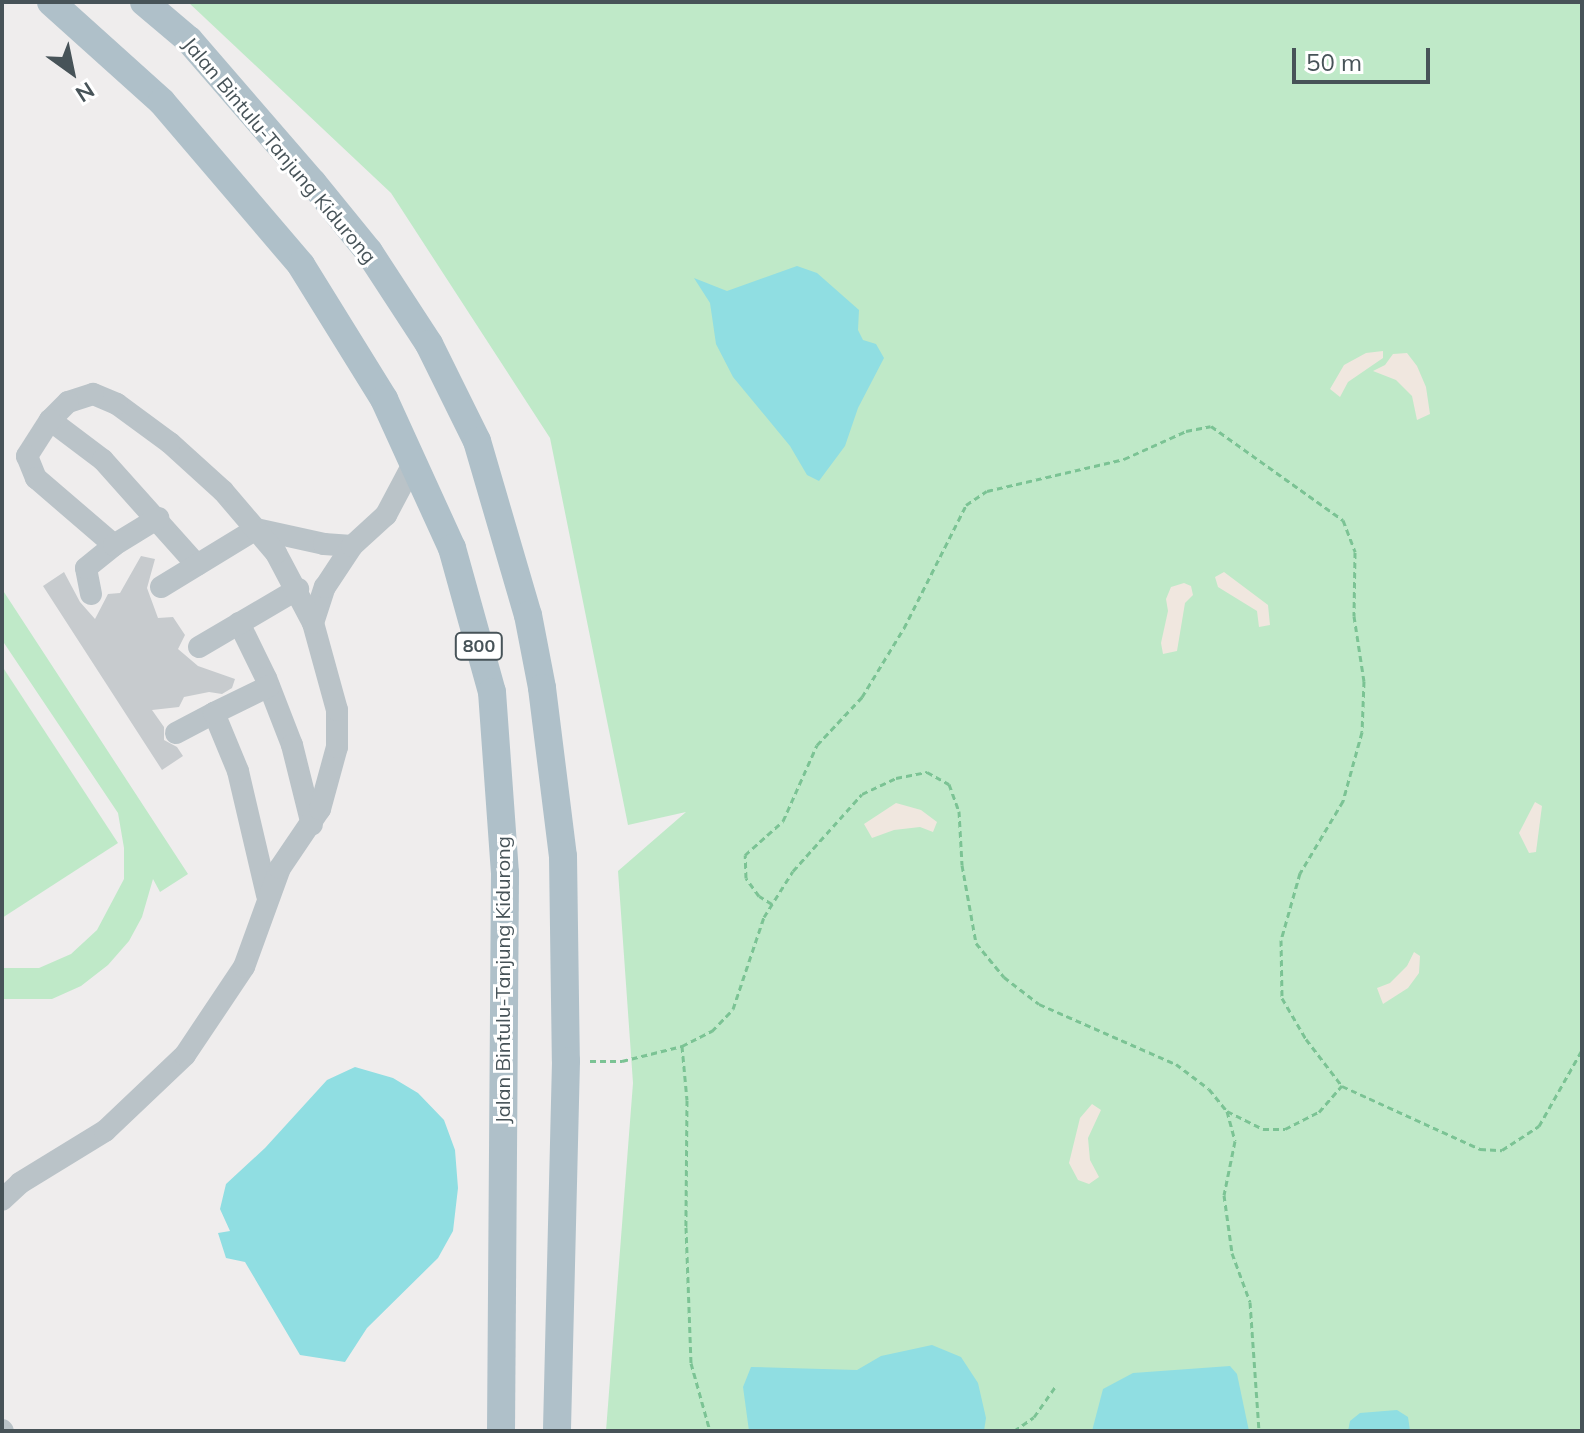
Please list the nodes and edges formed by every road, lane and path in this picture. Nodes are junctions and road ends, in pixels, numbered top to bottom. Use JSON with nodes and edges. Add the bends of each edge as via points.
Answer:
{"nodes":[{"id":1,"x":51,"y":2,"type":"edge"},
{"id":2,"x":144,"y":2,"type":"edge"},
{"id":3,"x":50,"y":420,"type":"junction"},
{"id":4,"x":413,"y":464,"type":"junction"},
{"id":5,"x":158,"y":518,"type":"junction"},
{"id":6,"x":256,"y":529,"type":"junction"},
{"id":7,"x":114,"y":545,"type":"junction"},
{"id":8,"x":352,"y":546,"type":"junction"},
{"id":9,"x":197,"y":565,"type":"junction"},
{"id":10,"x":161,"y":587,"type":"dead end"},
{"id":11,"x":298,"y":589,"type":"junction"},
{"id":12,"x":91,"y":594,"type":"dead end"},
{"id":13,"x":239,"y":623,"type":"junction"},
{"id":14,"x":313,"y":623,"type":"junction"},
{"id":15,"x":199,"y":647,"type":"dead end"},
{"id":16,"x":269,"y":686,"type":"junction"},
{"id":17,"x":214,"y":713,"type":"junction"},
{"id":18,"x":176,"y":733,"type":"dead end"},
{"id":19,"x":312,"y":825,"type":"junction"},
{"id":20,"x":267,"y":895,"type":"junction"},
{"id":21,"x":772,"y":904,"type":"junction"},
{"id":22,"x":682,"y":1046,"type":"junction"},
{"id":23,"x":1582,"y":1050,"type":"edge"},
{"id":24,"x":566,"y":1061,"type":"junction"},
{"id":25,"x":1342,"y":1086,"type":"junction"},
{"id":26,"x":1227,"y":1111,"type":"junction"},
{"id":27,"x":2,"y":1200,"type":"edge"},
{"id":28,"x":1056,"y":1385,"type":"dead end"},
{"id":29,"x":501,"y":1431,"type":"edge"},
{"id":30,"x":557,"y":1431,"type":"edge"},
{"id":31,"x":710,"y":1431,"type":"edge"},
{"id":32,"x":1014,"y":1431,"type":"edge"},
{"id":33,"x":1259,"y":1431,"type":"edge"}],
"edges":[{"from":1,"to":4,"type":"main road","name":"Jalan Bintulu-Tanjung Kidurong","number":"800","via":[[162,102],[301,265],[384,399]]},
{"from":2,"to":24,"type":"main road","name":"Jalan Bintulu-Tanjung Kidurong","number":"800","via":[[189,40],[369,252],[429,344],[477,441],[528,615],[542,688],[563,856]]},
{"from":3,"to":5,"type":"street","via":[[103,460]]},
{"from":3,"to":6,"type":"street","via":[[68,402],[93,394],[117,404],[170,443]]},
{"from":3,"to":7,"type":"street","via":[[27,456],[30,469]]},
{"from":4,"to":8,"type":"street","via":[[386,515]]},
{"from":4,"to":29,"type":"main road","name":"Jalan Bintulu-Tanjung Kidurong","number":"800","via":[[452,548],[492,692],[505,873]]},
{"from":5,"to":7,"type":"street"},
{"from":5,"to":9,"type":"street"},
{"from":6,"to":8,"type":"street"},
{"from":6,"to":9,"type":"street"},
{"from":6,"to":11,"type":"street"},
{"from":7,"to":12,"type":"street","via":[[86,568]]},
{"from":8,"to":14,"type":"street","via":[[325,587]]},
{"from":9,"to":10,"type":"street"},
{"from":11,"to":13,"type":"street"},
{"from":11,"to":14,"type":"street"},
{"from":13,"to":15,"type":"street"},
{"from":13,"to":16,"type":"street"},
{"from":14,"to":19,"type":"street","via":[[337,710],[337,747]]},
{"from":16,"to":17,"type":"street"},
{"from":16,"to":19,"type":"street","via":[[292,745]]},
{"from":17,"to":18,"type":"street"},
{"from":17,"to":20,"type":"street","via":[[238,771]]},
{"from":19,"to":20,"type":"street"},
{"from":20,"to":27,"type":"street","via":[[244,967],[185,1055],[105,1131],[20,1183]]},
{"from":21,"to":22,"type":"path","via":[[733,1009],[712,1031]]},
{"from":21,"to":25,"type":"path","via":[[746,878],[745,855],[783,821],[817,745],[862,697],[904,628],[966,505],[987,491],[1124,459],[1186,431],[1211,426],[1343,520],[1355,552],[1362,732],[1343,801],[1300,873],[1281,940],[1282,998]]},
{"from":21,"to":26,"type":"path","via":[[793,871],[862,794],[896,778],[927,772],[949,784],[959,811],[976,943],[1004,977],[1039,1004],[1176,1064]]},
{"from":22,"to":24,"type":"path","via":[[622,1061]]},
{"from":22,"to":31,"type":"path","via":[[691,1363]]},
{"from":23,"to":25,"type":"path","via":[[1539,1126],[1502,1150],[1480,1149],[1444,1136]]},
{"from":24,"to":30,"type":"main road","name":"Jalan Bintulu-Tanjung Kidurong","number":"800"},
{"from":25,"to":26,"type":"path","via":[[1319,1112],[1285,1129],[1263,1129]]},
{"from":26,"to":33,"type":"path","via":[[1235,1141],[1224,1195],[1232,1253],[1250,1302]]},
{"from":28,"to":32,"type":"path","via":[[1034,1417]]}]}
